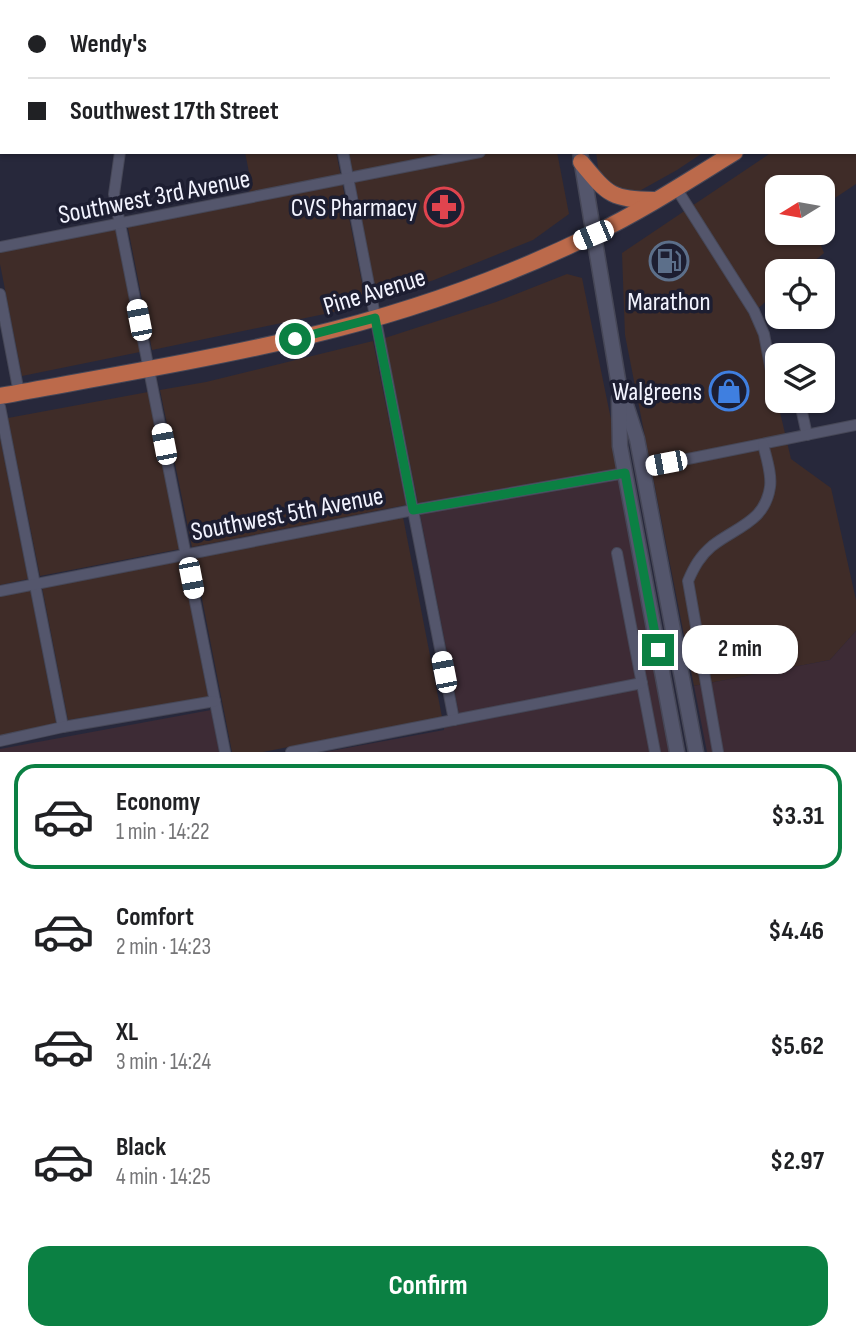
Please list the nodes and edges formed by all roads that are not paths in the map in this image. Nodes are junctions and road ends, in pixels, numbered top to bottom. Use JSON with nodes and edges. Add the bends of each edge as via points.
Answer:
{"nodes":[{"id":1,"x":120,"y":154,"type":"edge"},
{"id":2,"x":343,"y":154,"type":"edge"},
{"id":3,"x":470,"y":154,"type":"edge"},
{"id":4,"x":731,"y":154,"type":"edge"},
{"id":5,"x":581,"y":157,"type":"edge"},
{"id":6,"x":348,"y":179,"type":"junction"},
{"id":7,"x":676,"y":188,"type":"junction"},
{"id":8,"x":657,"y":200,"type":"junction"},
{"id":9,"x":121,"y":224,"type":"junction"},
{"id":10,"x":593,"y":235,"type":"junction"},
{"id":11,"x":0,"y":247,"type":"edge"},
{"id":12,"x":0,"y":294,"type":"edge"},
{"id":13,"x":375,"y":318,"type":"junction"},
{"id":14,"x":766,"y":343,"type":"edge"},
{"id":15,"x":149,"y":368,"type":"junction"},
{"id":16,"x":618,"y":380,"type":"junction"},
{"id":17,"x":19,"y":393,"type":"junction"},
{"id":18,"x":0,"y":396,"type":"edge"},
{"id":19,"x":0,"y":407,"type":"edge"},
{"id":20,"x":802,"y":413,"type":"edge"},
{"id":21,"x":856,"y":425,"type":"edge"},
{"id":22,"x":807,"y":435,"type":"junction"},
{"id":23,"x":764,"y":444,"type":"junction"},
{"id":24,"x":643,"y":468,"type":"junction"},
{"id":25,"x":625,"y":473,"type":"junction"},
{"id":26,"x":413,"y":510,"type":"junction"},
{"id":27,"x":617,"y":553,"type":"dead end"},
{"id":28,"x":187,"y":554,"type":"junction"},
{"id":29,"x":35,"y":583,"type":"junction"},
{"id":30,"x":0,"y":591,"type":"edge"},
{"id":31,"x":642,"y":683,"type":"junction"},
{"id":32,"x":215,"y":701,"type":"junction"},
{"id":33,"x":454,"y":720,"type":"junction"},
{"id":34,"x":63,"y":727,"type":"junction"},
{"id":35,"x":0,"y":741,"type":"edge"},
{"id":36,"x":225,"y":752,"type":"edge"},
{"id":37,"x":291,"y":752,"type":"edge"},
{"id":38,"x":655,"y":752,"type":"edge"},
{"id":39,"x":677,"y":752,"type":"edge"},
{"id":40,"x":696,"y":752,"type":"edge"},
{"id":41,"x":718,"y":752,"type":"edge"}],
"edges":[{"from":1,"to":9,"type":"street","via":[[114,184]]},
{"from":2,"to":6,"type":"street"},
{"from":3,"to":6,"type":"street","name":"Southwest 3rd Avenue"},
{"from":4,"to":7,"type":"highway","name":"Pine Avenue"},
{"from":5,"to":8,"type":"highway","via":[[611,193],[624,199]]},
{"from":5,"to":10,"type":"main road"},
{"from":6,"to":9,"type":"street","name":"Southwest 3rd Avenue"},
{"from":6,"to":13,"type":"street"},
{"from":7,"to":8,"type":"highway","name":"Pine Avenue"},
{"from":7,"to":14,"type":"street","via":[[754,312]]},
{"from":8,"to":10,"type":"highway","name":"Pine Avenue"},
{"from":9,"to":11,"type":"street","name":"Southwest 3rd Avenue"},
{"from":9,"to":15,"type":"street"},
{"from":10,"to":13,"type":"highway","name":"Pine Avenue","via":[[487,280]]},
{"from":10,"to":16,"type":"main road"},
{"from":12,"to":17,"type":"street"},
{"from":13,"to":15,"type":"highway","name":"Pine Avenue","via":[[310,336]]},
{"from":13,"to":26,"type":"street"},
{"from":15,"to":17,"type":"highway","name":"Pine Avenue"},
{"from":15,"to":28,"type":"street"},
{"from":16,"to":24,"type":"main road"},
{"from":16,"to":25,"type":"main road"},
{"from":17,"to":18,"type":"highway","name":"Pine Avenue"},
{"from":19,"to":29,"type":"street"},
{"from":20,"to":22,"type":"street"},
{"from":21,"to":22,"type":"street"},
{"from":22,"to":23,"type":"street"},
{"from":23,"to":24,"type":"street"},
{"from":23,"to":41,"type":"street","via":[[771,485],[765,505],[752,522],[712,546],[697,561],[688,581]]},
{"from":24,"to":40,"type":"main road"},
{"from":25,"to":26,"type":"street","name":"Southwest 5th Avenue"},
{"from":25,"to":39,"type":"main road"},
{"from":26,"to":28,"type":"street","name":"Southwest 5th Avenue"},
{"from":26,"to":33,"type":"street"},
{"from":27,"to":31,"type":"street"},
{"from":28,"to":29,"type":"street","name":"Southwest 5th Avenue"},
{"from":28,"to":32,"type":"street"},
{"from":29,"to":30,"type":"street","name":"Southwest 5th Avenue"},
{"from":29,"to":34,"type":"street"},
{"from":31,"to":33,"type":"street"},
{"from":31,"to":38,"type":"street"},
{"from":32,"to":34,"type":"street"},
{"from":32,"to":36,"type":"street"},
{"from":33,"to":37,"type":"street"},
{"from":34,"to":35,"type":"street"}]}
